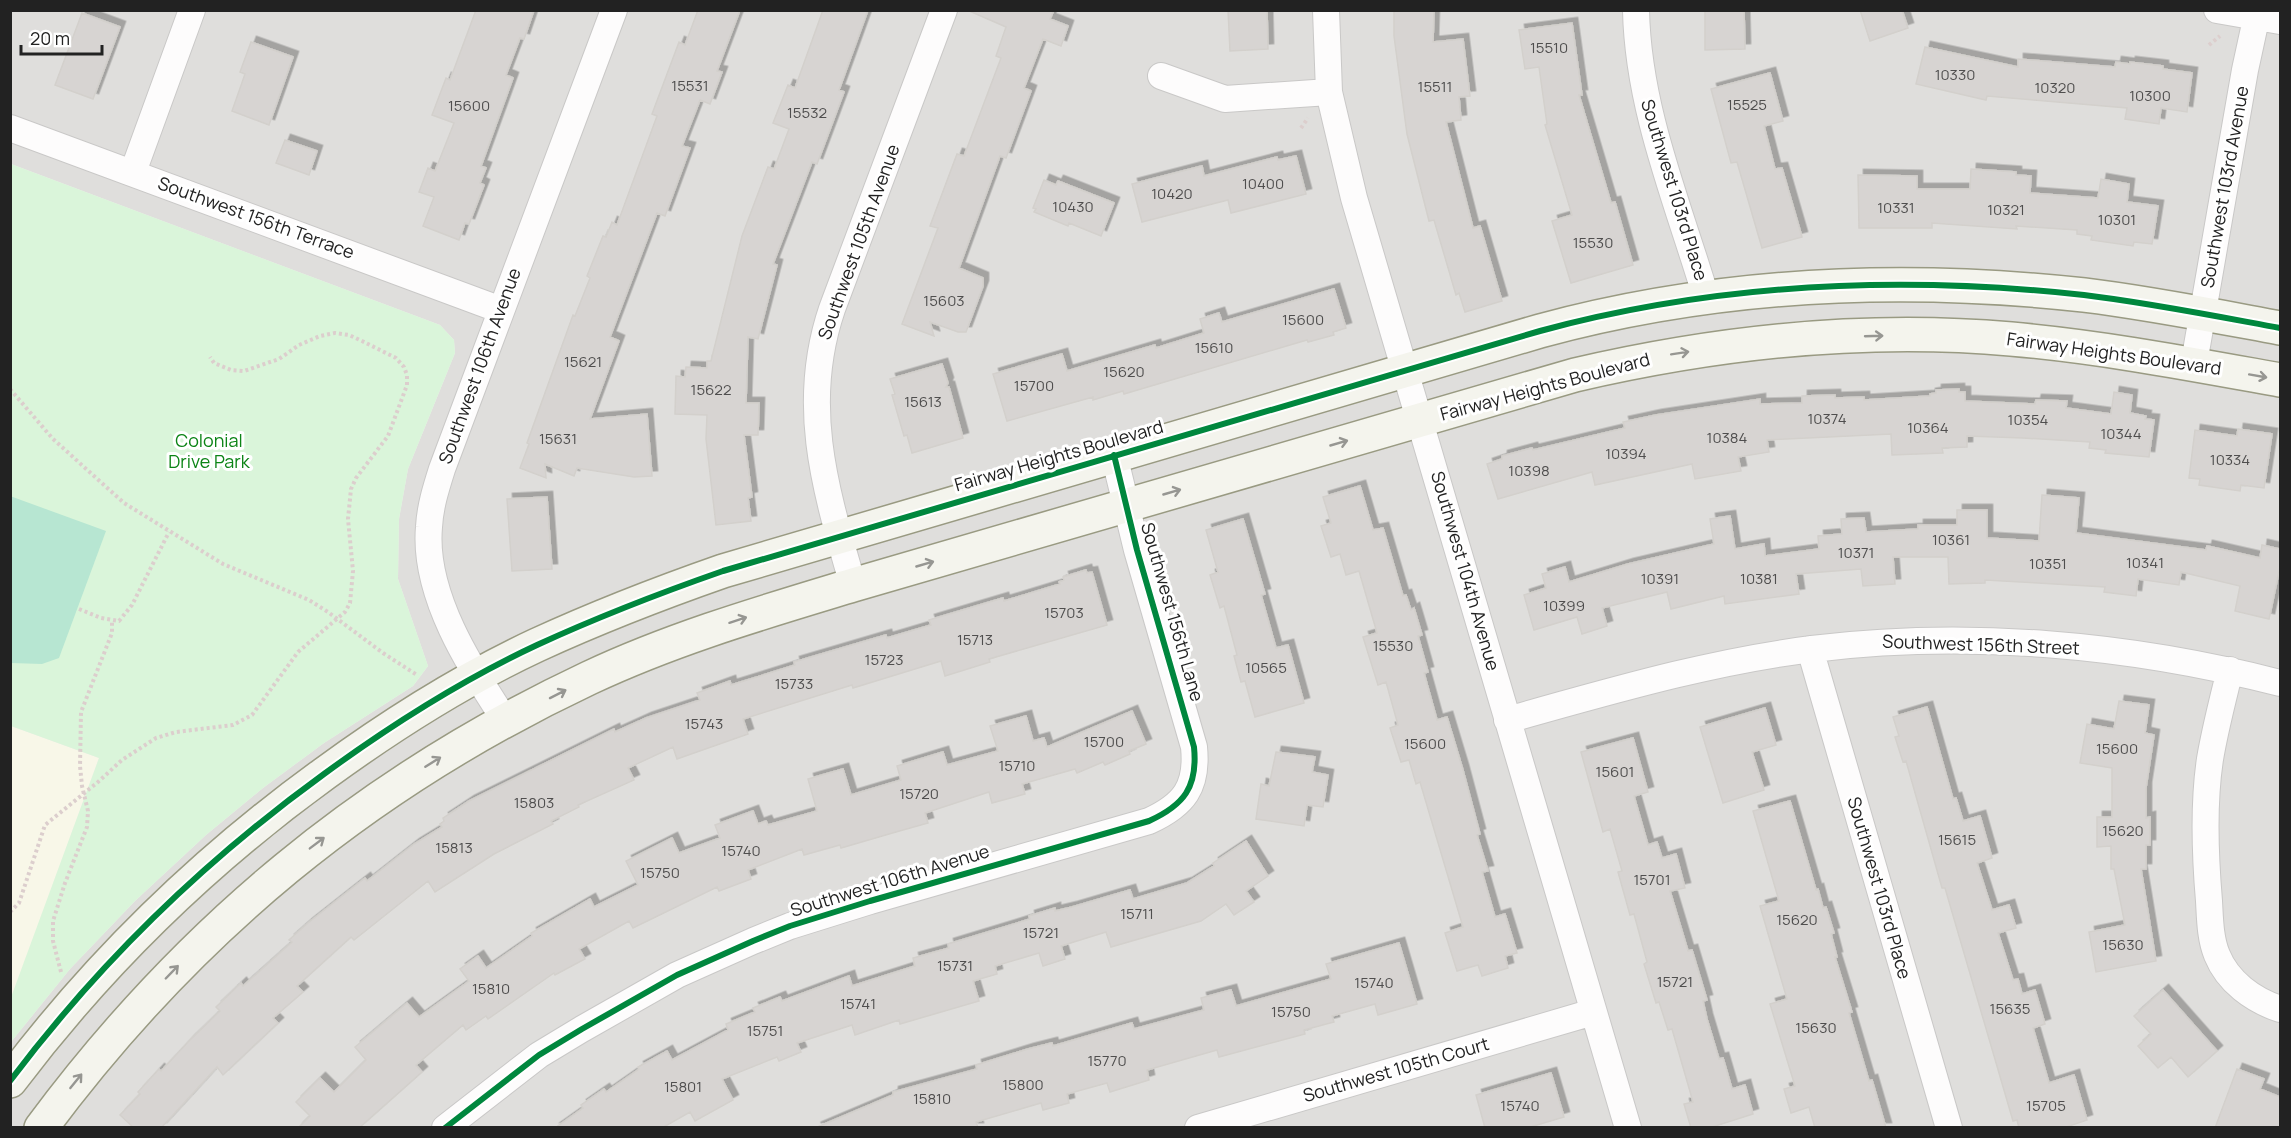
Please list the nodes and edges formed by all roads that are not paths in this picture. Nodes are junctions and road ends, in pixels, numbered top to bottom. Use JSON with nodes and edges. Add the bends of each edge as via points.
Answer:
{"nodes":[{"id":1,"x":192,"y":10,"type":"edge"},
{"id":2,"x":614,"y":10,"type":"edge"},
{"id":3,"x":944,"y":10,"type":"edge"},
{"id":4,"x":1326,"y":10,"type":"edge"},
{"id":5,"x":1636,"y":10,"type":"edge"},
{"id":6,"x":2217,"y":10,"type":"edge"},
{"id":7,"x":2265,"y":16,"type":"edge"},
{"id":8,"x":1161,"y":76,"type":"dead end"},
{"id":9,"x":1329,"y":92,"type":"junction"},
{"id":10,"x":10,"y":128,"type":"edge"},
{"id":11,"x":133,"y":172,"type":"junction"},
{"id":12,"x":1706,"y":297,"type":"junction"},
{"id":13,"x":501,"y":310,"type":"junction"},
{"id":14,"x":2202,"y":314,"type":"junction"},
{"id":15,"x":2280,"y":328,"type":"edge"},
{"id":16,"x":2194,"y":363,"type":"junction"},
{"id":17,"x":1405,"y":370,"type":"junction"},
{"id":18,"x":2280,"y":380,"type":"edge"},
{"id":19,"x":1420,"y":420,"type":"junction"},
{"id":20,"x":1114,"y":455,"type":"junction"},
{"id":21,"x":1126,"y":505,"type":"junction"},
{"id":22,"x":839,"y":537,"type":"junction"},
{"id":23,"x":853,"y":585,"type":"junction"},
{"id":24,"x":1810,"y":649,"type":"junction"},
{"id":25,"x":2230,"y":670,"type":"junction"},
{"id":26,"x":476,"y":676,"type":"junction"},
{"id":27,"x":2280,"y":683,"type":"edge"},
{"id":28,"x":505,"y":720,"type":"junction"},
{"id":29,"x":1507,"y":720,"type":"junction"},
{"id":30,"x":1194,"y":777,"type":"joint"},
{"id":31,"x":2280,"y":1009,"type":"edge"},
{"id":32,"x":1593,"y":1012,"type":"junction"},
{"id":33,"x":10,"y":1081,"type":"edge"},
{"id":34,"x":41,"y":1128,"type":"edge"},
{"id":35,"x":445,"y":1128,"type":"edge"},
{"id":36,"x":1198,"y":1128,"type":"edge"},
{"id":37,"x":1628,"y":1128,"type":"edge"},
{"id":38,"x":1949,"y":1128,"type":"edge"}],
"edges":[{"from":1,"to":11,"type":"street"},
{"from":2,"to":13,"type":"street","name":"Southwest 106th Avenue"},
{"from":3,"to":22,"type":"street","name":"Southwest 105th Avenue","via":[[832,309],[819,356],[818,448]]},
{"from":4,"to":9,"type":"street","name":"Southwest 104th Avenue"},
{"from":5,"to":12,"type":"street","name":"Southwest 103rd Place","via":[[1650,116]]},
{"from":6,"to":7,"type":"street"},
{"from":7,"to":14,"type":"street","name":"Southwest 103rd Avenue"},
{"from":8,"to":9,"type":"street","via":[[1225,99]]},
{"from":9,"to":17,"type":"street","name":"Southwest 104th Avenue","via":[[1354,198]]},
{"from":10,"to":11,"type":"street","name":"Southwest 156th Terrace"},
{"from":11,"to":13,"type":"street","name":"Southwest 156th Terrace"},
{"from":12,"to":14,"type":"street","name":"Fairway Heights Boulevard","via":[[1793,288],[1935,285],[2084,295]]},
{"from":12,"to":17,"type":"street","name":"Fairway Heights Boulevard","via":[[1578,321]]},
{"from":13,"to":26,"type":"street","name":"Southwest 106th Avenue","via":[[442,469],[429,526],[429,552],[438,591]]},
{"from":14,"to":15,"type":"street","name":"Fairway Heights Boulevard"},
{"from":14,"to":16,"type":"street","name":"Southwest 103rd Avenue"},
{"from":16,"to":18,"type":"street","name":"Fairway Heights Boulevard","one_way":true},
{"from":19,"to":16,"type":"street","name":"Fairway Heights Boulevard","one_way":true,"via":[[1620,364],[1744,344],[1813,338],[1902,335],[2009,339]]},
{"from":17,"to":19,"type":"street","name":"Southwest 104th Avenue"},
{"from":17,"to":20,"type":"street","name":"Fairway Heights Boulevard"},
{"from":21,"to":19,"type":"street","name":"Fairway Heights Boulevard","one_way":true},
{"from":19,"to":29,"type":"street","name":"Southwest 104th Avenue"},
{"from":20,"to":21,"type":"street","name":"Southwest 156th Lane"},
{"from":20,"to":22,"type":"street","name":"Fairway Heights Boulevard"},
{"from":23,"to":21,"type":"street","name":"Fairway Heights Boulevard","one_way":true},
{"from":21,"to":30,"type":"street","name":"Southwest 156th Lane","via":[[1191,736]]},
{"from":22,"to":23,"type":"street","name":"Southwest 105th Avenue"},
{"from":22,"to":26,"type":"street","name":"Fairway Heights Boulevard","via":[[631,605]]},
{"from":28,"to":23,"type":"street","name":"Fairway Heights Boulevard","one_way":true,"via":[[666,646]]},
{"from":24,"to":25,"type":"street","name":"Southwest 156th Street","via":[[1878,642],[2033,643],[2147,655]]},
{"from":24,"to":29,"type":"street","name":"Southwest 156th Street","via":[[1657,679]]},
{"from":24,"to":38,"type":"street","name":"Southwest 103rd Place"},
{"from":25,"to":27,"type":"street","name":"Southwest 156th Street"},
{"from":25,"to":31,"type":"street","via":[[2210,761],[2206,835],[2212,938],[2221,963],[2238,985],[2261,1002]]},
{"from":26,"to":28,"type":"street","name":"Southwest 106th Avenue"},
{"from":26,"to":33,"type":"street","name":"Fairway Heights Boulevard","via":[[357,750],[214,860],[92,980]]},
{"from":34,"to":28,"type":"street","name":"Fairway Heights Boulevard","one_way":true,"via":[[154,990],[261,888],[384,793]]},
{"from":29,"to":32,"type":"street","name":"Southwest 104th Avenue"},
{"from":30,"to":35,"type":"street","name":"Southwest 106th Avenue","via":[[1182,800],[1149,821],[790,926],[677,975],[539,1055]]},
{"from":32,"to":36,"type":"street","name":"Southwest 105th Court"},
{"from":32,"to":37,"type":"street","name":"Southwest 104th Avenue"}]}
